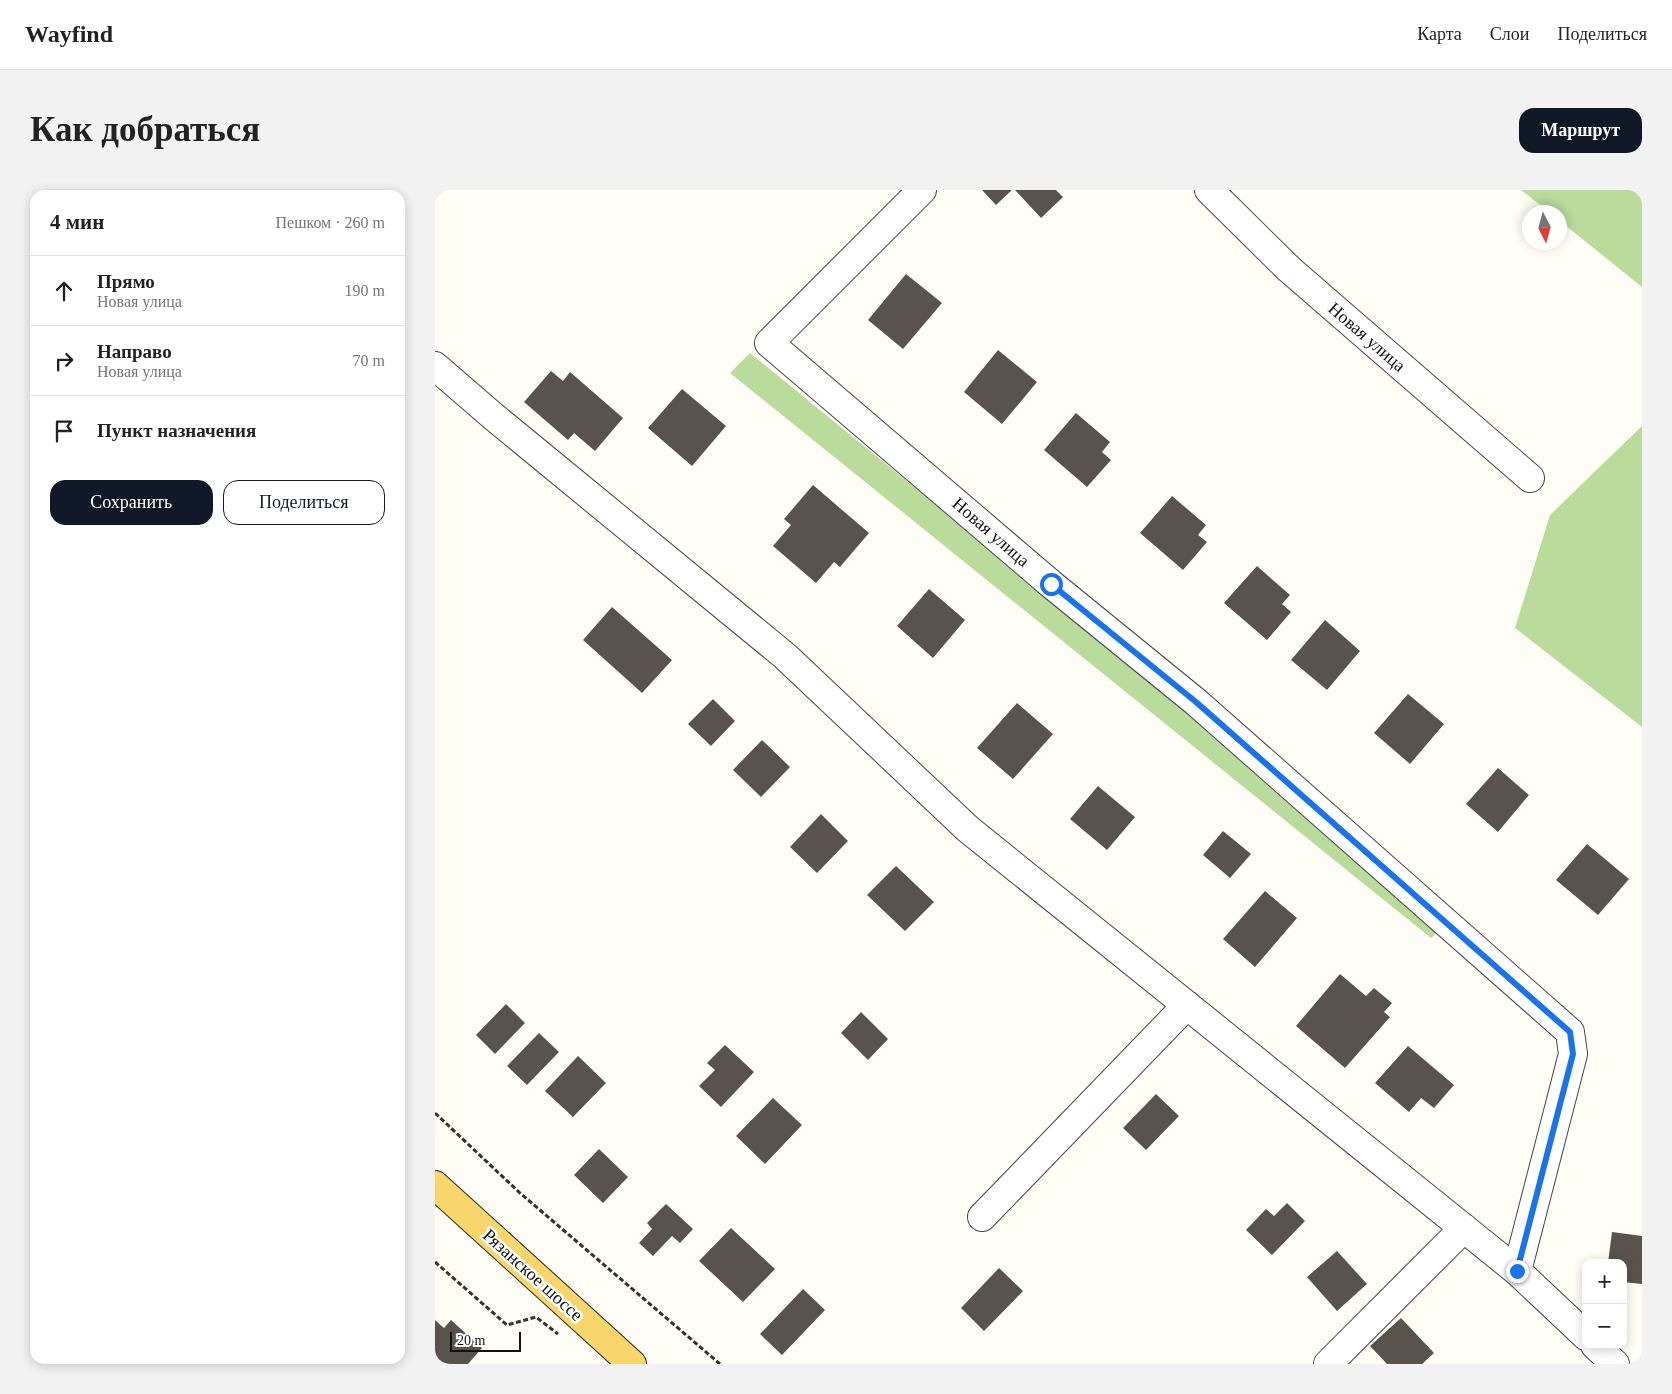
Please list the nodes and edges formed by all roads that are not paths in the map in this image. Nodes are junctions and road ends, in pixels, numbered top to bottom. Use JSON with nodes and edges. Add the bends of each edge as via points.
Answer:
{"nodes":[{"id":1,"x":922,"y":190,"type":"edge"},
{"id":2,"x":1209,"y":190,"type":"edge"},
{"id":3,"x":435,"y":366,"type":"edge"},
{"id":4,"x":1530,"y":478,"type":"dead end"},
{"id":5,"x":1187,"y":1005,"type":"junction"},
{"id":6,"x":435,"y":1185,"type":"edge"},
{"id":7,"x":982,"y":1217,"type":"dead end"},
{"id":8,"x":1464,"y":1228,"type":"junction"},
{"id":9,"x":1517,"y":1271,"type":"junction"},
{"id":10,"x":1582,"y":1332,"type":"edge"},
{"id":11,"x":1599,"y":1349,"type":"edge"},
{"id":12,"x":632,"y":1364,"type":"edge"},
{"id":13,"x":1328,"y":1364,"type":"edge"},
{"id":14,"x":1615,"y":1364,"type":"edge"}],
"edges":[{"from":1,"to":9,"type":"street","name":"Новая улица","via":[[769,343],[1051,584],[1196,702],[1570,1032],[1573,1054]]},
{"from":2,"to":4,"type":"street","name":"Новая улица","via":[[1289,269]]},
{"from":3,"to":5,"type":"street","via":[[785,656],[968,829]]},
{"from":5,"to":7,"type":"street"},
{"from":5,"to":8,"type":"street"},
{"from":6,"to":12,"type":"main road","name":"Рязанское шоссе"},
{"from":8,"to":9,"type":"street"},
{"from":8,"to":13,"type":"street"},
{"from":9,"to":10,"type":"street"},
{"from":11,"to":14,"type":"street"}]}
